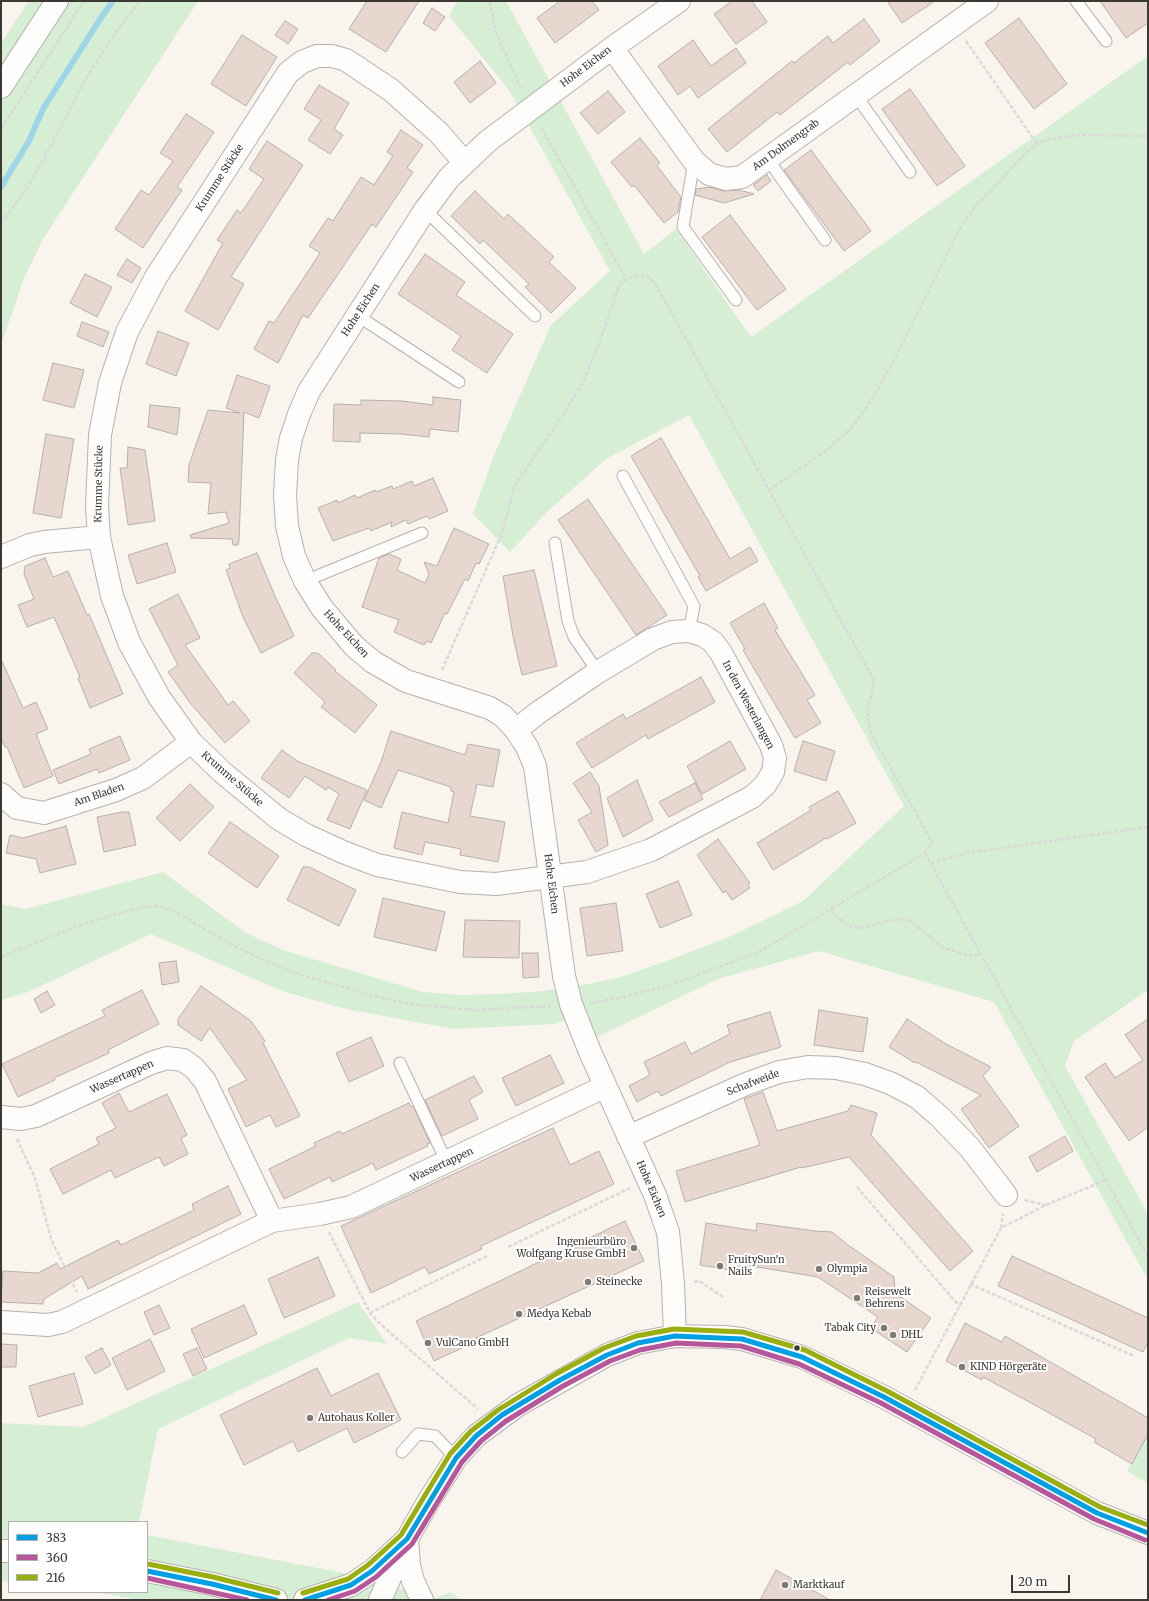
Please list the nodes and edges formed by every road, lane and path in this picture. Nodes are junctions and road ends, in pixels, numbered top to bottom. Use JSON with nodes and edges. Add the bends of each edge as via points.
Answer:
{"nodes":[{"id":1,"x":57,"y":1,"type":"edge"},
{"id":2,"x":84,"y":1,"type":"edge"},
{"id":3,"x":139,"y":1,"type":"edge"},
{"id":4,"x":490,"y":1,"type":"edge"},
{"id":5,"x":679,"y":1,"type":"edge"},
{"id":6,"x":987,"y":1,"type":"edge"},
{"id":7,"x":1076,"y":1,"type":"edge"},
{"id":8,"x":954,"y":24,"type":"junction"},
{"id":9,"x":1106,"y":41,"type":"dead end"},
{"id":10,"x":612,"y":48,"type":"junction"},
{"id":11,"x":1,"y":87,"type":"edge"},
{"id":12,"x":855,"y":94,"type":"junction"},
{"id":13,"x":531,"y":109,"type":"junction"},
{"id":14,"x":1,"y":130,"type":"edge"},
{"id":15,"x":1148,"y":136,"type":"edge"},
{"id":16,"x":1037,"y":144,"type":"junction"},
{"id":17,"x":767,"y":158,"type":"junction"},
{"id":18,"x":694,"y":161,"type":"junction"},
{"id":19,"x":464,"y":162,"type":"junction"},
{"id":20,"x":910,"y":172,"type":"dead end"},
{"id":21,"x":425,"y":210,"type":"junction"},
{"id":22,"x":1,"y":223,"type":"edge"},
{"id":23,"x":826,"y":240,"type":"dead end"},
{"id":24,"x":626,"y":278,"type":"junction"},
{"id":25,"x":736,"y":300,"type":"dead end"},
{"id":26,"x":358,"y":316,"type":"junction"},
{"id":27,"x":535,"y":316,"type":"dead end"},
{"id":28,"x":460,"y":382,"type":"dead end"},
{"id":29,"x":623,"y":476,"type":"dead end"},
{"id":30,"x":769,"y":490,"type":"junction"},
{"id":31,"x":422,"y":533,"type":"dead end"},
{"id":32,"x":99,"y":537,"type":"junction"},
{"id":33,"x":555,"y":543,"type":"dead end"},
{"id":34,"x":1,"y":557,"type":"edge"},
{"id":35,"x":305,"y":581,"type":"junction"},
{"id":36,"x":689,"y":631,"type":"junction"},
{"id":37,"x":598,"y":672,"type":"junction"},
{"id":38,"x":433,"y":691,"type":"junction"},
{"id":39,"x":516,"y":730,"type":"junction"},
{"id":40,"x":191,"y":742,"type":"junction"},
{"id":41,"x":1,"y":794,"type":"edge"},
{"id":42,"x":1148,"y":827,"type":"edge"},
{"id":43,"x":925,"y":853,"type":"junction"},
{"id":44,"x":931,"y":863,"type":"junction"},
{"id":45,"x":550,"y":878,"type":"junction"},
{"id":46,"x":831,"y":910,"type":"junction"},
{"id":47,"x":981,"y":955,"type":"junction"},
{"id":48,"x":1,"y":958,"type":"edge"},
{"id":49,"x":571,"y":1004,"type":"junction"},
{"id":50,"x":400,"y":1063,"type":"dead end"},
{"id":51,"x":604,"y":1087,"type":"junction"},
{"id":52,"x":3,"y":1117,"type":"edge"},
{"id":53,"x":628,"y":1137,"type":"junction"},
{"id":54,"x":447,"y":1163,"type":"junction"},
{"id":55,"x":648,"y":1180,"type":"junction"},
{"id":56,"x":1106,"y":1180,"type":"junction"},
{"id":57,"x":857,"y":1187,"type":"dead end"},
{"id":58,"x":1006,"y":1195,"type":"dead end"},
{"id":59,"x":320,"y":1214,"type":"junction"},
{"id":60,"x":272,"y":1221,"type":"junction"},
{"id":61,"x":508,"y":1246,"type":"dead end"},
{"id":62,"x":487,"y":1256,"type":"dead end"},
{"id":63,"x":1148,"y":1256,"type":"edge"},
{"id":64,"x":699,"y":1281,"type":"dead end"},
{"id":65,"x":970,"y":1284,"type":"junction"},
{"id":66,"x":723,"y":1297,"type":"dead end"},
{"id":67,"x":959,"y":1306,"type":"junction"},
{"id":68,"x":87,"y":1312,"type":"junction"},
{"id":69,"x":370,"y":1313,"type":"junction"},
{"id":70,"x":1,"y":1322,"type":"edge"},
{"id":71,"x":675,"y":1336,"type":"junction"},
{"id":72,"x":1134,"y":1356,"type":"dead end"},
{"id":73,"x":906,"y":1408,"type":"junction"},
{"id":74,"x":493,"y":1422,"type":"junction"},
{"id":75,"x":402,"y":1452,"type":"dead end"},
{"id":76,"x":456,"y":1458,"type":"junction"},
{"id":77,"x":1148,"y":1533,"type":"edge"},
{"id":78,"x":407,"y":1539,"type":"junction"},
{"id":79,"x":148,"y":1571,"type":"edge"},
{"id":80,"x":276,"y":1600,"type":"edge"},
{"id":81,"x":305,"y":1600,"type":"edge"},
{"id":82,"x":380,"y":1600,"type":"edge"},
{"id":83,"x":422,"y":1600,"type":"edge"}],
"edges":[{"from":1,"to":11,"type":"street"},
{"from":2,"to":14,"type":"path"},
{"from":3,"to":22,"type":"path","via":[[87,77],[39,168]]},
{"from":4,"to":13,"type":"path","via":[[495,30]]},
{"from":5,"to":10,"type":"street","name":"Hohe Eichen"},
{"from":6,"to":8,"type":"street","name":"Am Dolmengrab"},
{"from":7,"to":9,"type":"lane"},
{"from":8,"to":12,"type":"street","name":"Am Dolmengrab"},
{"from":8,"to":16,"type":"path"},
{"from":10,"to":13,"type":"street","name":"Hohe Eichen"},
{"from":10,"to":18,"type":"street","name":"Am Dolmengrab"},
{"from":12,"to":17,"type":"street","name":"Am Dolmengrab"},
{"from":12,"to":20,"type":"lane"},
{"from":13,"to":19,"type":"street","name":"Hohe Eichen"},
{"from":13,"to":24,"type":"path"},
{"from":15,"to":16,"type":"path","via":[[1080,135],[1050,139]]},
{"from":16,"to":30,"type":"path","via":[[974,208],[960,228],[879,388],[849,430],[827,450]]},
{"from":17,"to":18,"type":"street","name":"Am Dolmengrab","via":[[742,177],[726,179],[709,174]]},
{"from":17,"to":23,"type":"lane"},
{"from":18,"to":25,"type":"lane","via":[[683,227]]},
{"from":19,"to":21,"type":"street","name":"Hohe Eichen"},
{"from":19,"to":32,"type":"street","name":"Krumme Stücke","via":[[439,133],[392,90],[346,60],[332,56],[317,56],[302,62],[288,74],[156,276],[127,332],[110,383],[100,436],[97,506]]},
{"from":21,"to":26,"type":"street","name":"Hohe Eichen"},
{"from":21,"to":27,"type":"lane"},
{"from":24,"to":30,"type":"path","via":[[647,276],[655,283]]},
{"from":24,"to":38,"type":"path","via":[[619,286],[599,344],[582,382],[563,415],[515,485],[502,533]]},
{"from":26,"to":28,"type":"lane"},
{"from":26,"to":35,"type":"street","name":"Hohe Eichen","via":[[309,391],[291,438],[285,495],[287,526],[294,556]]},
{"from":29,"to":36,"type":"lane","via":[[694,606]]},
{"from":30,"to":43,"type":"path","via":[[874,682],[868,708],[871,733],[932,842]]},
{"from":31,"to":35,"type":"lane"},
{"from":32,"to":34,"type":"street","via":[[44,542]]},
{"from":32,"to":40,"type":"street","name":"Krumme Stücke","via":[[112,596],[129,642],[159,697]]},
{"from":33,"to":37,"type":"lane","via":[[568,621],[574,637]]},
{"from":35,"to":38,"type":"street","name":"Hohe Eichen","via":[[322,608],[372,662],[406,681]]},
{"from":36,"to":37,"type":"street","name":"In den Westerlangen","via":[[672,632],[653,639]]},
{"from":36,"to":45,"type":"street","name":"In den Westerlangen","via":[[708,639],[721,653],[771,745],[775,758],[773,772],[765,786],[752,797],[651,850],[587,872]]},
{"from":37,"to":39,"type":"street","name":"In den Westerlangen"},
{"from":38,"to":39,"type":"street","name":"Hohe Eichen","via":[[490,708],[503,716]]},
{"from":39,"to":45,"type":"street","name":"Hohe Eichen","via":[[535,766]]},
{"from":40,"to":41,"type":"street","name":"Am Bladen","via":[[143,778],[116,790],[44,813],[17,808]]},
{"from":40,"to":45,"type":"street","name":"Krumme Stücke","via":[[222,772],[279,818],[306,835],[343,852],[377,864],[460,882],[496,884]]},
{"from":42,"to":44,"type":"path","via":[[967,853]]},
{"from":43,"to":44,"type":"path"},
{"from":43,"to":46,"type":"path"},
{"from":44,"to":47,"type":"path"},
{"from":45,"to":49,"type":"street","name":"Hohe Eichen","via":[[560,956]]},
{"from":46,"to":47,"type":"path","via":[[853,928],[902,919],[910,921],[944,948],[967,955]]},
{"from":46,"to":49,"type":"path","via":[[757,953],[673,984],[627,996]]},
{"from":47,"to":56,"type":"path"},
{"from":48,"to":49,"type":"path","via":[[72,928],[143,907],[157,906],[173,911],[240,949],[292,972],[370,995],[409,1004],[476,1010]]},
{"from":49,"to":51,"type":"street","name":"Hohe Eichen"},
{"from":50,"to":54,"type":"lane"},
{"from":51,"to":53,"type":"street","name":"Hohe Eichen"},
{"from":51,"to":54,"type":"street","name":"Wassertappen"},
{"from":52,"to":60,"type":"street","name":"Wassertappen","via":[[21,1119],[36,1116],[151,1063],[167,1058],[183,1060],[194,1068],[204,1081]]},
{"from":52,"to":68,"type":"path","via":[[35,1178],[51,1239]]},
{"from":53,"to":55,"type":"street","name":"Hohe Eichen"},
{"from":53,"to":58,"type":"street","name":"Schafweide","via":[[746,1084],[779,1072],[836,1068],[865,1074],[917,1097],[970,1148]]},
{"from":54,"to":59,"type":"street","name":"Wassertappen","via":[[351,1207]]},
{"from":55,"to":61,"type":"path"},
{"from":55,"to":71,"type":"street","name":"Hohe Eichen","via":[[668,1232]]},
{"from":56,"to":63,"type":"path"},
{"from":56,"to":65,"type":"path","via":[[1046,1205],[1001,1228]]},
{"from":57,"to":67,"type":"path"},
{"from":59,"to":60,"type":"street","name":"Wassertappen"},
{"from":59,"to":69,"type":"path"},
{"from":60,"to":68,"type":"street","name":"Wassertappen"},
{"from":62,"to":69,"type":"path"},
{"from":64,"to":66,"type":"path"},
{"from":65,"to":67,"type":"path"},
{"from":65,"to":72,"type":"path"},
{"from":67,"to":73,"type":"path"},
{"from":68,"to":70,"type":"street","name":"Wassertappen","via":[[48,1325]]},
{"from":69,"to":74,"type":"path","via":[[378,1323]]},
{"from":71,"to":73,"type":"street","via":[[724,1336],[775,1348],[802,1357]]},
{"from":71,"to":74,"type":"street","via":[[638,1343],[607,1355],[560,1380]]},
{"from":73,"to":77,"type":"street","via":[[1097,1513]]},
{"from":74,"to":76,"type":"street"},
{"from":75,"to":76,"type":"lane","via":[[418,1434],[435,1436]]},
{"from":76,"to":78,"type":"street"},
{"from":78,"to":81,"type":"street","via":[[372,1571],[351,1585]]},
{"from":78,"to":82,"type":"street"},
{"from":78,"to":83,"type":"street","via":[[409,1565]]},
{"from":79,"to":80,"type":"street"}]}
